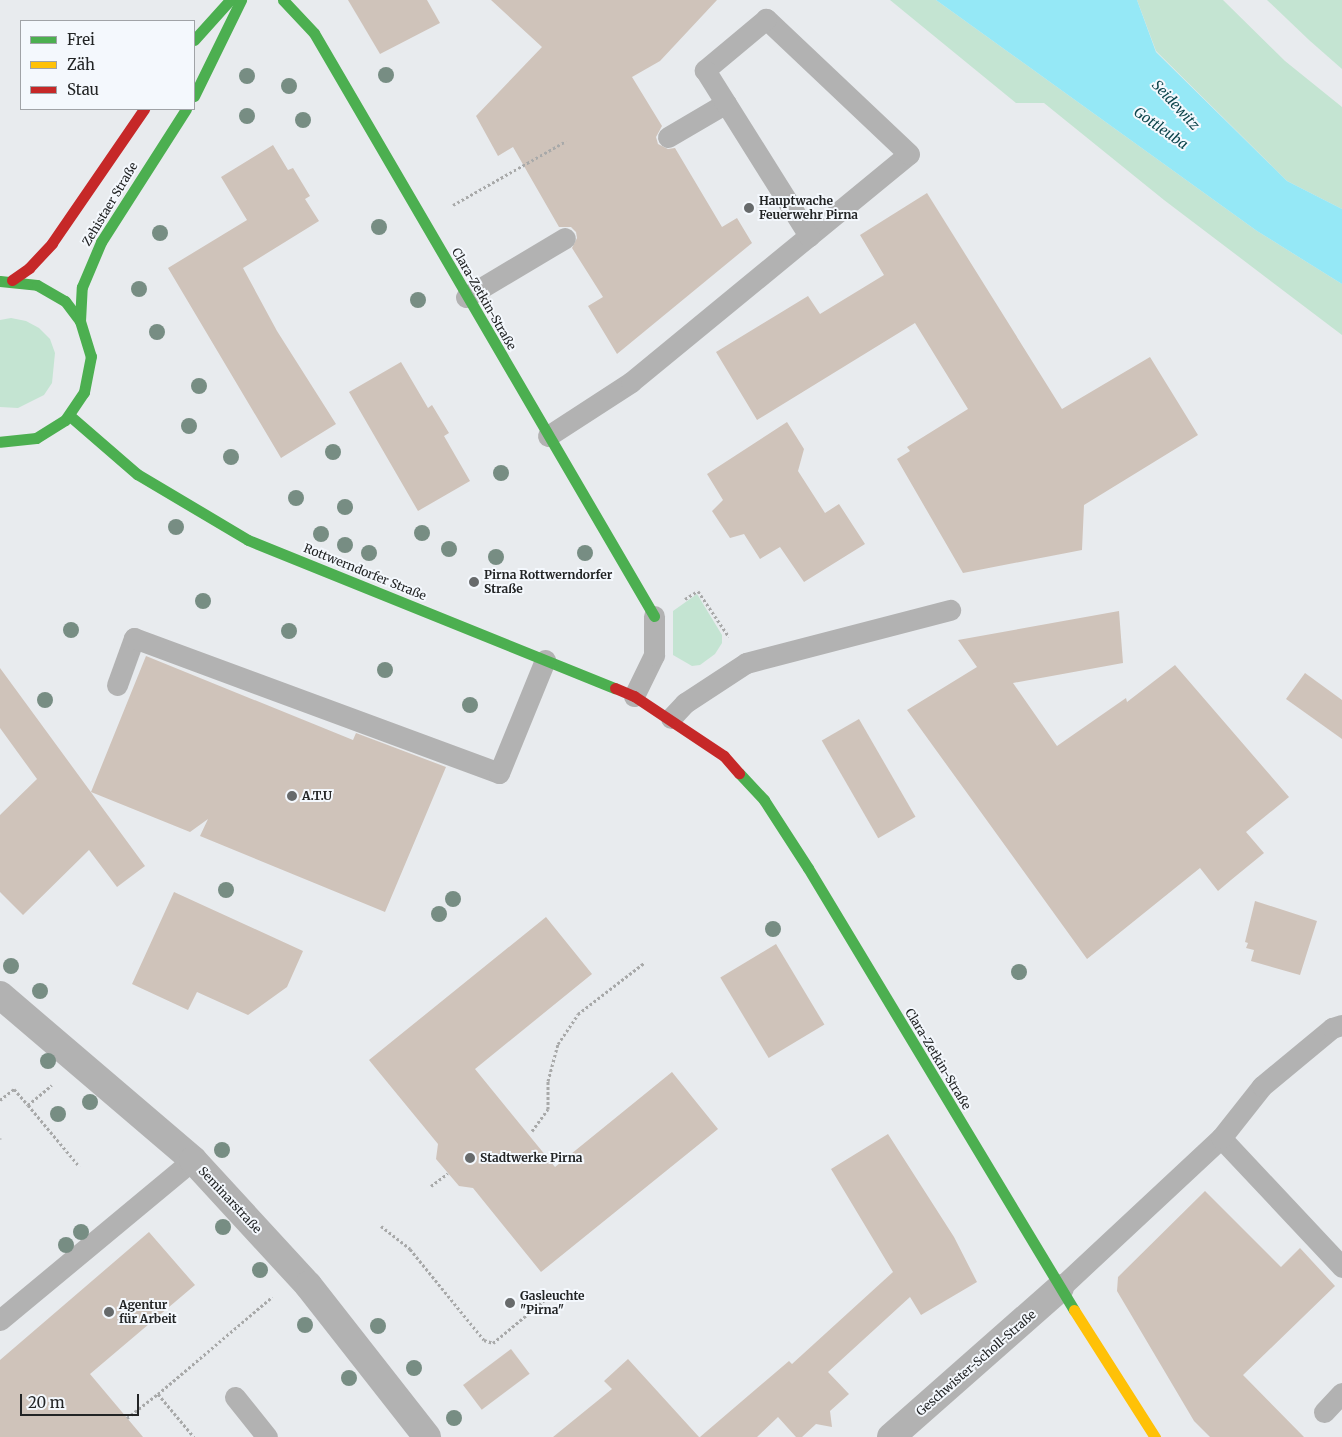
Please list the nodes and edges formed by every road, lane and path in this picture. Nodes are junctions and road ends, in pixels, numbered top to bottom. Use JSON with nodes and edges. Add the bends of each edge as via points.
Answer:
{"nodes":[{"id":1,"x":230,"y":0,"type":"edge"},
{"id":2,"x":240,"y":0,"type":"edge"},
{"id":3,"x":283,"y":0,"type":"edge"},
{"id":4,"x":195,"y":39,"type":"edge"},
{"id":5,"x":195,"y":94,"type":"edge"},
{"id":6,"x":726,"y":104,"type":"junction"},
{"id":7,"x":143,"y":110,"type":"edge"},
{"id":8,"x":185,"y":110,"type":"edge"},
{"id":9,"x":668,"y":137,"type":"dead end"},
{"id":10,"x":566,"y":141,"type":"dead end"},
{"id":11,"x":424,"y":222,"type":"junction"},
{"id":12,"x":809,"y":236,"type":"junction"},
{"id":13,"x":565,"y":238,"type":"dead end"},
{"id":14,"x":12,"y":280,"type":"junction"},
{"id":15,"x":0,"y":281,"type":"edge"},
{"id":16,"x":466,"y":297,"type":"junction"},
{"id":17,"x":80,"y":321,"type":"junction"},
{"id":18,"x":70,"y":416,"type":"junction"},
{"id":19,"x":548,"y":436,"type":"junction"},
{"id":20,"x":0,"y":442,"type":"edge"},
{"id":21,"x":950,"y":610,"type":"dead end"},
{"id":22,"x":654,"y":616,"type":"junction"},
{"id":23,"x":545,"y":660,"type":"junction"},
{"id":24,"x":746,"y":663,"type":"junction"},
{"id":25,"x":117,"y":685,"type":"dead end"},
{"id":26,"x":634,"y":696,"type":"junction"},
{"id":27,"x":671,"y":718,"type":"junction"},
{"id":28,"x":644,"y":962,"type":"dead end"},
{"id":29,"x":0,"y":995,"type":"edge"},
{"id":30,"x":1342,"y":1025,"type":"edge"},
{"id":31,"x":76,"y":1062,"type":"junction"},
{"id":32,"x":0,"y":1100,"type":"edge"},
{"id":33,"x":28,"y":1105,"type":"junction"},
{"id":34,"x":532,"y":1132,"type":"dead end"},
{"id":35,"x":1221,"y":1138,"type":"junction"},
{"id":36,"x":193,"y":1160,"type":"junction"},
{"id":37,"x":78,"y":1166,"type":"dead end"},
{"id":38,"x":448,"y":1173,"type":"dead end"},
{"id":39,"x":431,"y":1186,"type":"dead end"},
{"id":40,"x":381,"y":1226,"type":"dead end"},
{"id":41,"x":1342,"y":1268,"type":"edge"},
{"id":42,"x":298,"y":1274,"type":"junction"},
{"id":43,"x":1060,"y":1288,"type":"junction"},
{"id":44,"x":559,"y":1298,"type":"dead end"},
{"id":45,"x":0,"y":1320,"type":"edge"},
{"id":46,"x":158,"y":1394,"type":"junction"},
{"id":47,"x":1342,"y":1394,"type":"edge"},
{"id":48,"x":235,"y":1397,"type":"dead end"},
{"id":49,"x":1324,"y":1412,"type":"dead end"},
{"id":50,"x":127,"y":1418,"type":"dead end"},
{"id":51,"x":194,"y":1437,"type":"edge"},
{"id":52,"x":267,"y":1437,"type":"edge"},
{"id":53,"x":427,"y":1437,"type":"edge"},
{"id":54,"x":891,"y":1437,"type":"edge"},
{"id":55,"x":1155,"y":1437,"type":"edge"}],
"edges":[{"from":1,"to":4,"type":"main road"},
{"from":2,"to":5,"type":"main road"},
{"from":3,"to":11,"type":"main road","name":"Clara-Zetkin-Straße","via":[[314,33]]},
{"from":6,"to":9,"type":"lane"},
{"from":6,"to":12,"type":"lane"},
{"from":6,"to":12,"type":"lane","via":[[705,70],[766,19],[908,154]]},
{"from":7,"to":14,"type":"main road","name":"Zehistaer Straße","via":[[52,242],[29,268]]},
{"from":8,"to":17,"type":"main road","name":"Zehistaer Straße","via":[[101,242],[82,287]]},
{"from":10,"to":11,"type":"path"},
{"from":11,"to":16,"type":"main road","name":"Clara-Zetkin-Straße"},
{"from":12,"to":19,"type":"lane","via":[[631,382]]},
{"from":13,"to":16,"type":"lane"},
{"from":14,"to":15,"type":"main road"},
{"from":14,"to":17,"type":"main road","via":[[52,291],[71,307]]},
{"from":16,"to":19,"type":"main road","name":"Clara-Zetkin-Straße"},
{"from":17,"to":18,"type":"main road","via":[[90,347],[91,365],[84,392]]},
{"from":18,"to":20,"type":"main road","via":[[36,438]]},
{"from":18,"to":23,"type":"main road","name":"Rottwerndorfer Straße","via":[[137,474],[248,540]]},
{"from":19,"to":22,"type":"main road","name":"Clara-Zetkin-Straße"},
{"from":21,"to":24,"type":"lane"},
{"from":22,"to":24,"type":"path","via":[[698,591]]},
{"from":22,"to":26,"type":"lane","via":[[654,655]]},
{"from":23,"to":25,"type":"lane","via":[[499,773],[134,638]]},
{"from":23,"to":26,"type":"main road","name":"Rottwerndorfer Straße"},
{"from":24,"to":27,"type":"lane","via":[[685,703]]},
{"from":26,"to":27,"type":"main road","name":"Rottwerndorfer Straße"},
{"from":27,"to":43,"type":"main road","name":"Clara-Zetkin-Straße","via":[[724,756],[764,800]]},
{"from":28,"to":34,"type":"path","via":[[578,1014],[558,1044],[548,1081],[548,1109]]},
{"from":29,"to":31,"type":"street","name":"Seminarstraße"},
{"from":30,"to":35,"type":"lane","via":[[1332,1028],[1262,1086]]},
{"from":31,"to":33,"type":"path"},
{"from":31,"to":36,"type":"street","name":"Seminarstraße","via":[[140,1111]]},
{"from":32,"to":33,"type":"path","via":[[14,1089]]},
{"from":33,"to":37,"type":"path"},
{"from":35,"to":41,"type":"lane"},
{"from":35,"to":43,"type":"lane"},
{"from":36,"to":42,"type":"street","name":"Seminarstraße"},
{"from":36,"to":45,"type":"lane"},
{"from":38,"to":39,"type":"path"},
{"from":40,"to":44,"type":"path","via":[[410,1249],[484,1340],[492,1343],[547,1298]]},
{"from":42,"to":46,"type":"path"},
{"from":42,"to":53,"type":"street","name":"Seminarstraße"},
{"from":43,"to":54,"type":"street","name":"Geschwister-Scholl-Straße"},
{"from":43,"to":55,"type":"main road","name":"Clara-Zetkin-Straße"},
{"from":46,"to":50,"type":"path"},
{"from":46,"to":51,"type":"path"},
{"from":47,"to":49,"type":"lane"},
{"from":48,"to":52,"type":"lane"}]}
